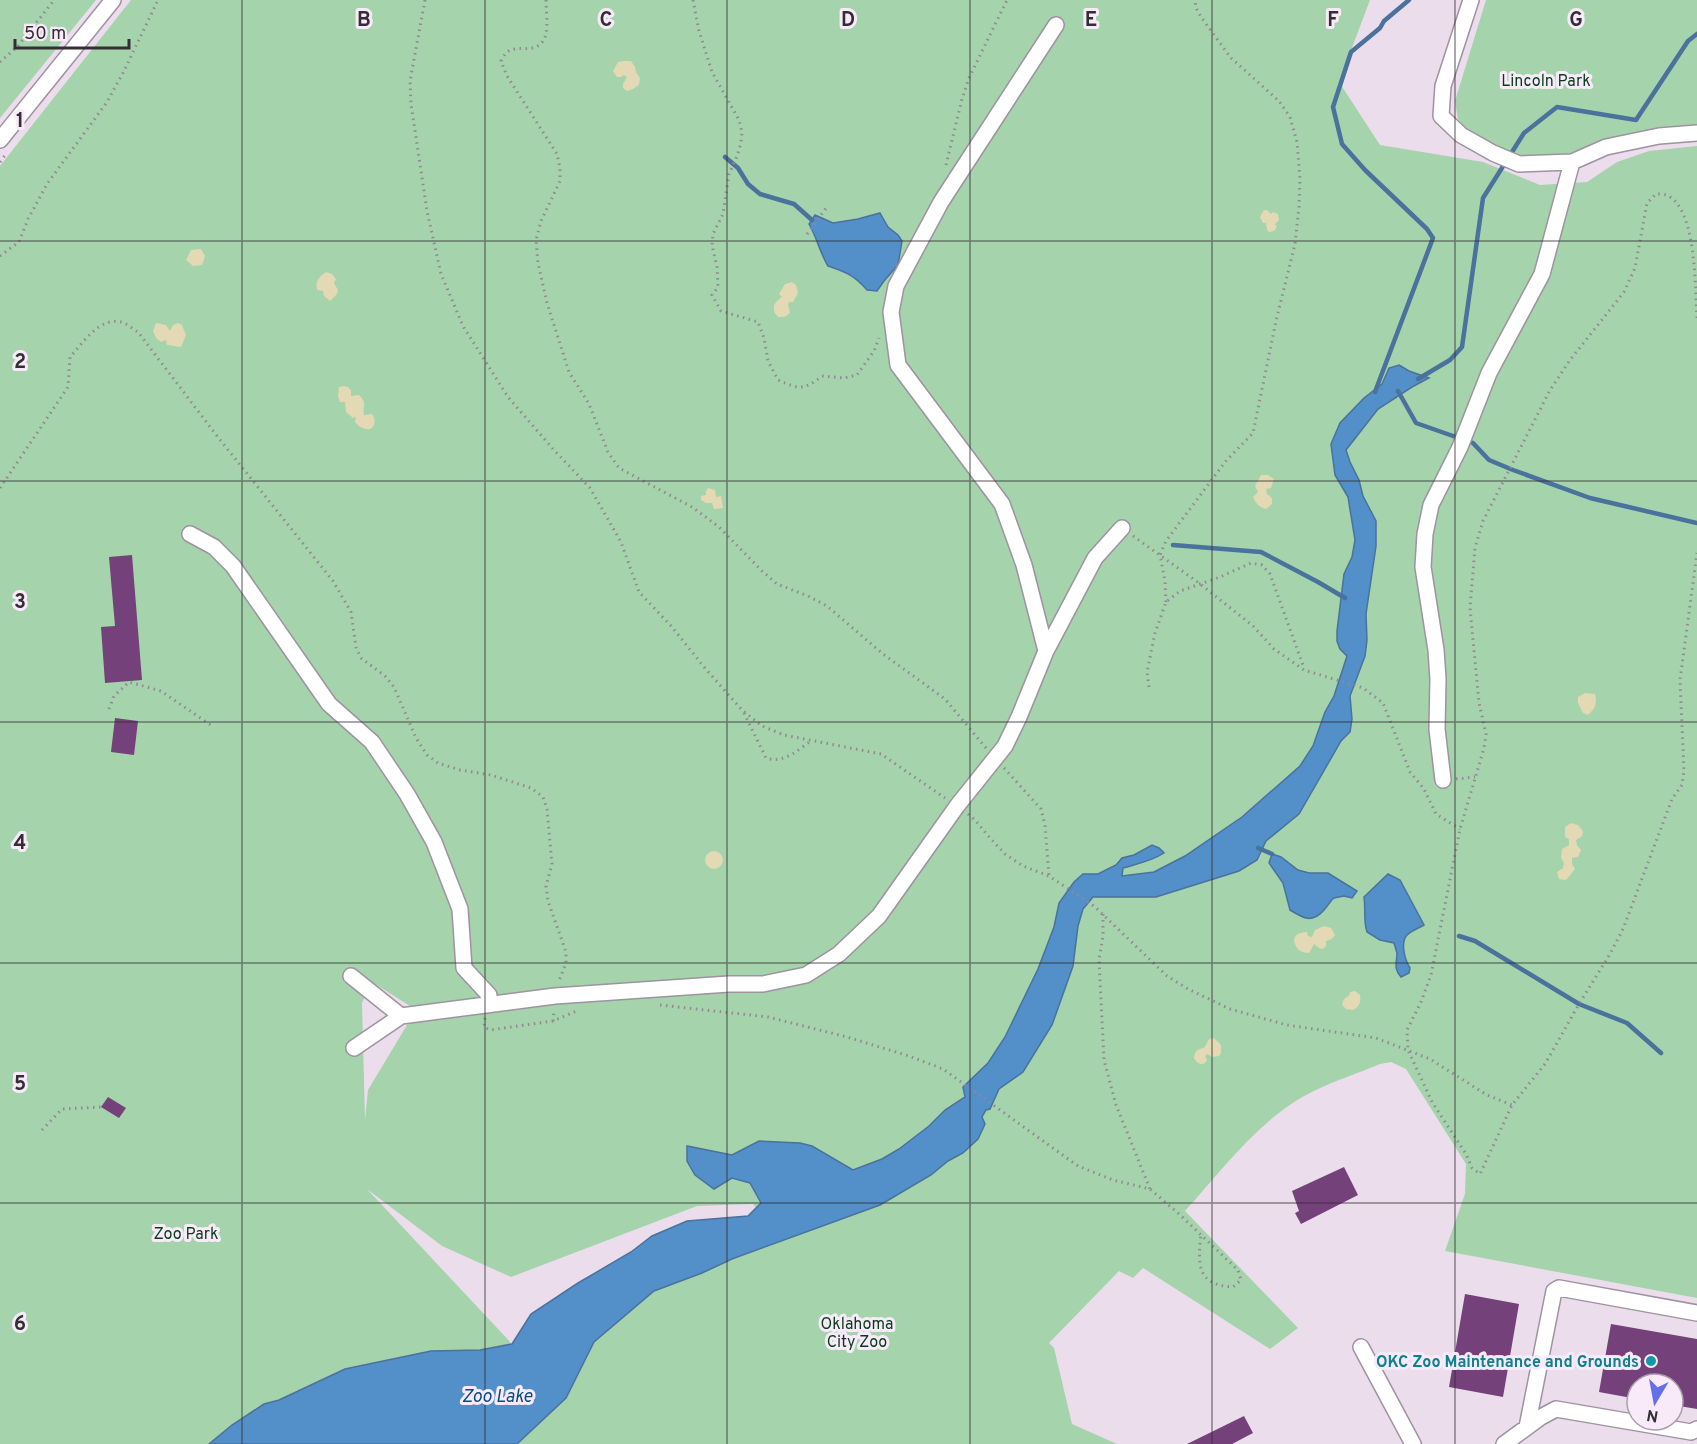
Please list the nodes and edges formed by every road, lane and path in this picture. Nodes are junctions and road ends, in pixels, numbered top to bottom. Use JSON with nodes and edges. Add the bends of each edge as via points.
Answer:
{"nodes":[{"id":1,"x":54,"y":0,"type":"edge"},
{"id":2,"x":113,"y":0,"type":"edge"},
{"id":3,"x":158,"y":0,"type":"edge"},
{"id":4,"x":425,"y":0,"type":"edge"},
{"id":5,"x":546,"y":0,"type":"edge"},
{"id":6,"x":693,"y":0,"type":"edge"},
{"id":7,"x":1006,"y":0,"type":"edge"},
{"id":8,"x":1196,"y":0,"type":"edge"},
{"id":9,"x":1471,"y":0,"type":"edge"},
{"id":10,"x":1056,"y":25,"type":"dead end"},
{"id":11,"x":0,"y":62,"type":"edge"},
{"id":12,"x":1697,"y":133,"type":"edge"},
{"id":13,"x":0,"y":140,"type":"edge"},
{"id":14,"x":1572,"y":162,"type":"junction"},
{"id":15,"x":945,"y":174,"type":"dead end"},
{"id":16,"x":827,"y":207,"type":"dead end"},
{"id":17,"x":807,"y":234,"type":"dead end"},
{"id":18,"x":0,"y":256,"type":"edge"},
{"id":19,"x":891,"y":312,"type":"junction"},
{"id":20,"x":1697,"y":318,"type":"edge"},
{"id":21,"x":0,"y":488,"type":"edge"},
{"id":22,"x":1122,"y":528,"type":"joint"},
{"id":23,"x":190,"y":534,"type":"dead end"},
{"id":24,"x":1697,"y":553,"type":"edge"},
{"id":25,"x":1160,"y":555,"type":"junction"},
{"id":26,"x":1199,"y":583,"type":"junction"},
{"id":27,"x":1166,"y":602,"type":"junction"},
{"id":28,"x":1046,"y":651,"type":"junction"},
{"id":29,"x":1304,"y":670,"type":"junction"},
{"id":30,"x":1149,"y":687,"type":"dead end"},
{"id":31,"x":109,"y":709,"type":"dead end"},
{"id":32,"x":742,"y":710,"type":"junction"},
{"id":33,"x":212,"y":726,"type":"dead end"},
{"id":34,"x":811,"y":741,"type":"junction"},
{"id":35,"x":996,"y":759,"type":"junction"},
{"id":36,"x":1443,"y":780,"type":"dead end"},
{"id":37,"x":957,"y":806,"type":"junction"},
{"id":38,"x":1460,"y":829,"type":"junction"},
{"id":39,"x":1049,"y":876,"type":"junction"},
{"id":40,"x":1103,"y":914,"type":"junction"},
{"id":41,"x":351,"y":976,"type":"dead end"},
{"id":42,"x":555,"y":996,"type":"junction"},
{"id":43,"x":654,"y":1004,"type":"dead end"},
{"id":44,"x":487,"y":1005,"type":"junction"},
{"id":45,"x":586,"y":1009,"type":"dead end"},
{"id":46,"x":400,"y":1016,"type":"junction"},
{"id":47,"x":553,"y":1021,"type":"junction"},
{"id":48,"x":354,"y":1048,"type":"dead end"},
{"id":49,"x":1408,"y":1050,"type":"junction"},
{"id":50,"x":1512,"y":1105,"type":"junction"},
{"id":51,"x":101,"y":1107,"type":"dead end"},
{"id":52,"x":42,"y":1130,"type":"dead end"},
{"id":53,"x":1150,"y":1189,"type":"junction"},
{"id":54,"x":1201,"y":1234,"type":"junction"},
{"id":55,"x":1697,"y":1313,"type":"edge"},
{"id":56,"x":1361,"y":1347,"type":"dead end"},
{"id":57,"x":1527,"y":1427,"type":"junction"},
{"id":58,"x":1697,"y":1429,"type":"edge"},
{"id":59,"x":1413,"y":1444,"type":"edge"},
{"id":60,"x":1504,"y":1444,"type":"edge"}],
"edges":[{"from":1,"to":11,"type":"path","via":[[18,46]]},
{"from":2,"to":13,"type":"street"},
{"from":3,"to":18,"type":"path","via":[[107,102],[47,183],[19,242]]},
{"from":4,"to":32,"type":"path","via":[[410,81],[411,104],[441,274],[463,326],[508,397],[590,488],[621,542],[639,592]]},
{"from":5,"to":35,"type":"path","via":[[546,33],[542,43],[505,53],[501,62],[557,154],[560,181],[541,221],[536,240],[538,263],[569,372],[589,404],[608,452],[619,468],[692,507],[719,527],[777,584],[827,606],[883,654],[945,699]]},
{"from":6,"to":19,"type":"path","via":[[712,72],[742,132],[726,186],[723,214],[713,234],[718,287],[712,295],[721,311],[758,322],[768,361],[778,380],[798,388],[822,376],[857,375],[874,351]]},
{"from":7,"to":15,"type":"path","via":[[965,88]]},
{"from":8,"to":25,"type":"path","via":[[1201,17],[1231,58],[1279,101],[1290,117],[1297,142],[1299,207],[1295,244],[1253,433],[1203,490]]},
{"from":9,"to":14,"type":"street","via":[[1443,86],[1441,116],[1461,135],[1519,164]]},
{"from":10,"to":19,"type":"street","via":[[941,202],[896,286]]},
{"from":12,"to":14,"type":"street","via":[[1606,147]]},
{"from":14,"to":36,"type":"street","via":[[1542,274],[1489,373],[1460,447],[1431,505],[1423,567],[1436,650],[1437,729]]},
{"from":16,"to":17,"type":"path"},
{"from":19,"to":28,"type":"street","via":[[898,365],[1002,504],[1024,565]]},
{"from":20,"to":38,"type":"path","via":[[1690,229],[1676,203],[1667,195],[1656,194],[1647,203],[1631,280],[1550,390],[1483,521],[1475,548],[1470,608],[1479,703],[1486,734]]},
{"from":21,"to":42,"type":"path","via":[[68,387],[70,357],[100,325],[122,322],[138,332],[333,581],[351,612],[361,658],[394,687],[427,755],[460,770],[531,788],[543,797],[552,864],[546,886],[548,901],[566,952]]},
{"from":22,"to":25,"type":"path"},
{"from":22,"to":28,"type":"street","via":[[1095,558]]},
{"from":23,"to":44,"type":"street","via":[[214,547],[233,566],[329,704],[372,742],[406,794],[434,842],[460,909],[464,968],[489,995]]},
{"from":24,"to":50,"type":"path","via":[[1680,680],[1682,785],[1672,799],[1610,954],[1545,1064]]},
{"from":25,"to":26,"type":"path"},
{"from":25,"to":27,"type":"path"},
{"from":26,"to":27,"type":"path"},
{"from":26,"to":29,"type":"path"},
{"from":26,"to":29,"type":"path","via":[[1251,563],[1262,565],[1277,591]]},
{"from":27,"to":30,"type":"path","via":[[1147,672]]},
{"from":28,"to":35,"type":"street","via":[[1019,717]]},
{"from":29,"to":38,"type":"path","via":[[1363,688],[1383,703],[1410,772],[1436,814]]},
{"from":31,"to":33,"type":"path","via":[[114,696],[129,682],[161,691]]},
{"from":32,"to":34,"type":"path","via":[[762,726]]},
{"from":32,"to":34,"type":"path","via":[[766,758],[786,757]]},
{"from":34,"to":37,"type":"path","via":[[881,754]]},
{"from":35,"to":37,"type":"street"},
{"from":35,"to":39,"type":"path","via":[[1041,809]]},
{"from":37,"to":39,"type":"path","via":[[1005,854]]},
{"from":37,"to":42,"type":"street","via":[[879,916],[839,954],[806,975],[763,984]]},
{"from":38,"to":49,"type":"path","via":[[1431,975],[1407,1030]]},
{"from":39,"to":40,"type":"path"},
{"from":40,"to":49,"type":"path","via":[[1167,976],[1230,1009],[1287,1025],[1376,1038]]},
{"from":40,"to":53,"type":"path","via":[[1099,960],[1104,1059],[1116,1105]]},
{"from":41,"to":46,"type":"street"},
{"from":42,"to":44,"type":"street"},
{"from":42,"to":47,"type":"path"},
{"from":43,"to":53,"type":"path","via":[[768,1017],[909,1056],[943,1069],[1078,1166]]},
{"from":44,"to":46,"type":"street"},
{"from":44,"to":47,"type":"path","via":[[484,1027],[490,1030]]},
{"from":45,"to":47,"type":"path"},
{"from":46,"to":48,"type":"street"},
{"from":49,"to":50,"type":"path","via":[[1430,1059],[1486,1095]]},
{"from":49,"to":50,"type":"path","via":[[1432,1102],[1472,1168],[1480,1174]]},
{"from":51,"to":52,"type":"path","via":[[62,1109]]},
{"from":53,"to":54,"type":"path"},
{"from":54,"to":54,"type":"path","via":[[1238,1270],[1241,1280],[1233,1287],[1206,1278],[1200,1269]]},
{"from":55,"to":57,"type":"street","via":[[1559,1288],[1554,1291]]},
{"from":56,"to":59,"type":"street"},
{"from":57,"to":58,"type":"street","via":[[1556,1409]]},
{"from":57,"to":60,"type":"street"}]}
